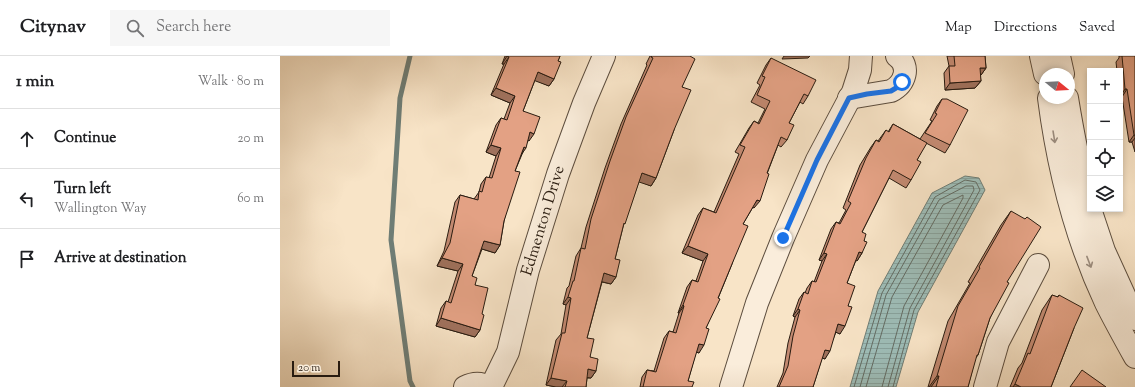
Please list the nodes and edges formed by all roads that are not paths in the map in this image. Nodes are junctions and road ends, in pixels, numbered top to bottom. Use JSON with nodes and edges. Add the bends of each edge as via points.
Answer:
{"nodes":[{"id":1,"x":604,"y":56,"type":"edge"},
{"id":2,"x":861,"y":56,"type":"edge"},
{"id":3,"x":897,"y":56,"type":"edge"},
{"id":4,"x":1041,"y":56,"type":"edge"},
{"id":5,"x":1060,"y":56,"type":"edge"},
{"id":6,"x":1044,"y":68,"type":"edge"},
{"id":7,"x":1062,"y":68,"type":"edge"},
{"id":8,"x":849,"y":98,"type":"junction"},
{"id":9,"x":1050,"y":104,"type":"edge"},
{"id":10,"x":1068,"y":104,"type":"edge"},
{"id":11,"x":1087,"y":198,"type":"edge"},
{"id":12,"x":1091,"y":212,"type":"edge"},
{"id":13,"x":1038,"y":265,"type":"dead end"},
{"id":14,"x":1135,"y":319,"type":"edge"},
{"id":15,"x":1135,"y":357,"type":"edge"},
{"id":16,"x":465,"y":387,"type":"edge"},
{"id":17,"x":488,"y":387,"type":"edge"},
{"id":18,"x":491,"y":387,"type":"edge"},
{"id":19,"x":731,"y":387,"type":"edge"},
{"id":20,"x":985,"y":387,"type":"edge"}],
"edges":[{"from":1,"to":18,"type":"street","name":"Edmenton Drive","via":[[558,174],[528,270],[508,352]]},
{"from":2,"to":8,"type":"street","via":[[860,70]]},
{"from":3,"to":8,"type":"street","via":[[902,60],[905,74],[896,88]]},
{"from":4,"to":6,"type":"street"},
{"from":5,"to":7,"type":"street"},
{"from":8,"to":19,"type":"street","via":[[817,160],[783,238],[757,304]]},
{"from":9,"to":15,"type":"street","one_way":true,"via":[[1063,179],[1084,249],[1106,303]]},
{"from":10,"to":11,"type":"street"},
{"from":12,"to":14,"type":"street","via":[[1104,251]]},
{"from":13,"to":20,"type":"street","via":[[998,342]]},
{"from":16,"to":17,"type":"street","via":[[478,384]]}]}
